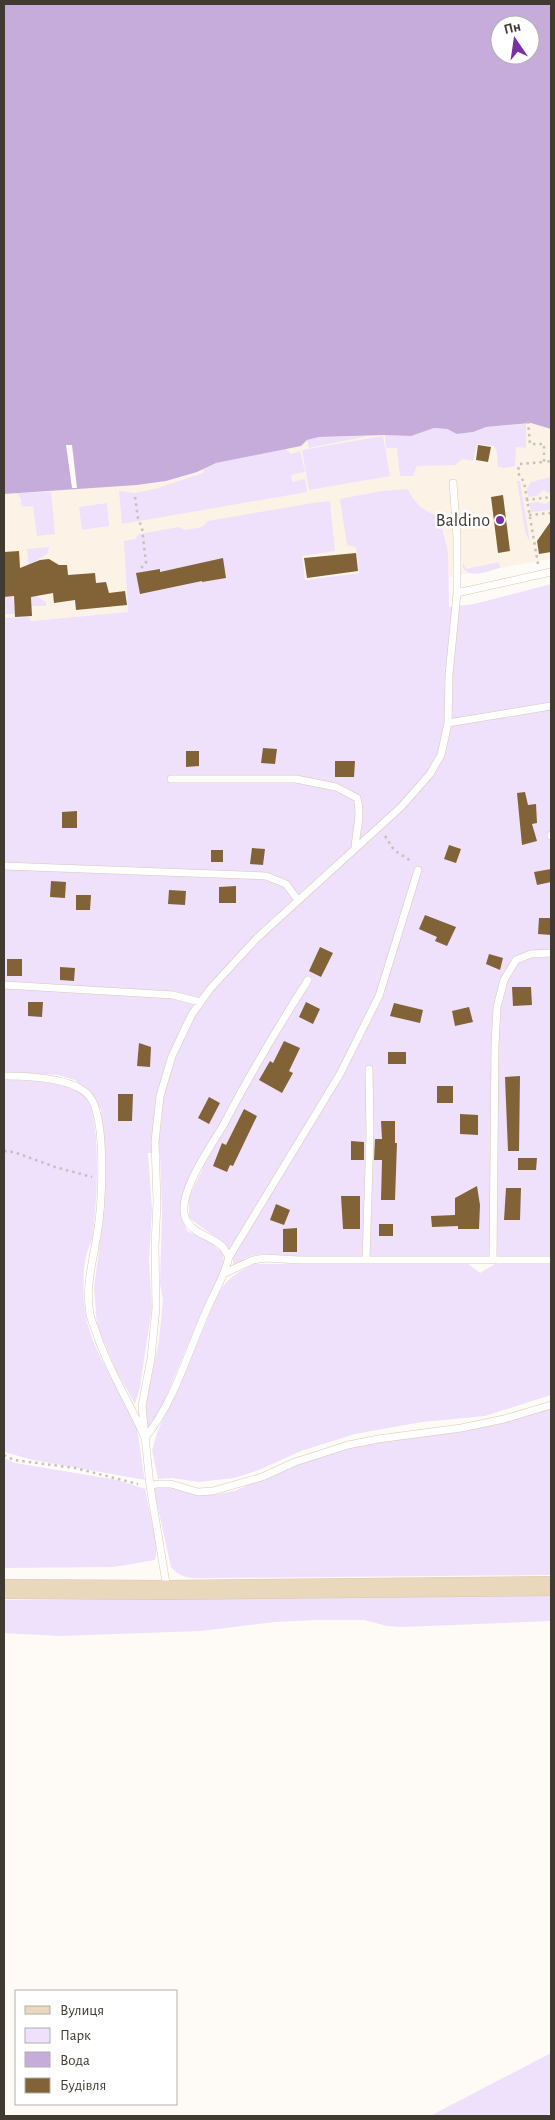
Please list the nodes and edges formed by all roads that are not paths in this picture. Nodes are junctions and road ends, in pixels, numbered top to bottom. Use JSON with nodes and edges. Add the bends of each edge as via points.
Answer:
{"nodes":[{"id":1,"x":453,"y":483,"type":"dead end"},
{"id":2,"x":551,"y":572,"type":"edge"},
{"id":3,"x":457,"y":593,"type":"junction"},
{"id":4,"x":551,"y":706,"type":"edge"},
{"id":5,"x":448,"y":723,"type":"junction"},
{"id":6,"x":171,"y":779,"type":"dead end"},
{"id":7,"x":355,"y":848,"type":"junction"},
{"id":8,"x":4,"y":866,"type":"edge"},
{"id":9,"x":418,"y":870,"type":"road end"},
{"id":10,"x":297,"y":899,"type":"junction"},
{"id":11,"x":551,"y":953,"type":"edge"},
{"id":12,"x":308,"y":980,"type":"dead end"},
{"id":13,"x":4,"y":985,"type":"edge"},
{"id":14,"x":200,"y":1002,"type":"junction"},
{"id":15,"x":369,"y":1069,"type":"dead end"},
{"id":16,"x":4,"y":1076,"type":"edge"},
{"id":17,"x":229,"y":1257,"type":"junction"},
{"id":18,"x":366,"y":1260,"type":"junction"},
{"id":19,"x":492,"y":1260,"type":"junction"},
{"id":20,"x":551,"y":1260,"type":"edge"},
{"id":21,"x":225,"y":1273,"type":"junction"},
{"id":22,"x":551,"y":1405,"type":"edge"},
{"id":23,"x":146,"y":1438,"type":"junction"},
{"id":24,"x":150,"y":1486,"type":"junction"},
{"id":25,"x":551,"y":1586,"type":"edge"},
{"id":26,"x":4,"y":1589,"type":"edge"},
{"id":27,"x":168,"y":1590,"type":"junction"}],
"edges":[{"from":1,"to":3,"type":"lane"},
{"from":2,"to":3,"type":"lane"},
{"from":3,"to":5,"type":"lane"},
{"from":4,"to":5,"type":"lane"},
{"from":5,"to":7,"type":"lane","via":[[441,755],[430,774],[401,807]]},
{"from":6,"to":7,"type":"lane","via":[[296,779],[336,787],[357,798],[359,803]]},
{"from":7,"to":10,"type":"lane"},
{"from":8,"to":10,"type":"lane","via":[[266,876],[286,884]]},
{"from":9,"to":17,"type":"lane","via":[[379,996],[308,1130]]},
{"from":10,"to":14,"type":"lane"},
{"from":11,"to":19,"type":"lane","via":[[531,954],[516,960],[504,980],[497,1006]]},
{"from":12,"to":17,"type":"lane","via":[[249,1075],[188,1191],[185,1218],[194,1230],[223,1247]]},
{"from":13,"to":14,"type":"lane","via":[[174,995]]},
{"from":14,"to":23,"type":"lane","via":[[172,1056],[160,1096],[155,1142],[156,1308],[142,1406]]},
{"from":15,"to":18,"type":"lane"},
{"from":16,"to":23,"type":"lane","via":[[52,1079],[76,1086],[90,1096],[97,1112],[101,1131],[100,1180],[97,1233],[89,1282],[90,1315],[109,1366]]},
{"from":17,"to":21,"type":"lane"},
{"from":18,"to":19,"type":"lane"},
{"from":18,"to":21,"type":"lane","via":[[265,1258]]},
{"from":19,"to":20,"type":"lane"},
{"from":21,"to":23,"type":"lane","via":[[158,1422]]},
{"from":22,"to":24,"type":"lane","via":[[461,1428],[348,1444],[262,1477],[213,1491],[198,1492],[171,1484]]},
{"from":23,"to":24,"type":"lane"},
{"from":24,"to":27,"type":"lane"},
{"from":25,"to":27,"type":"main road"},
{"from":26,"to":27,"type":"main road"}]}
